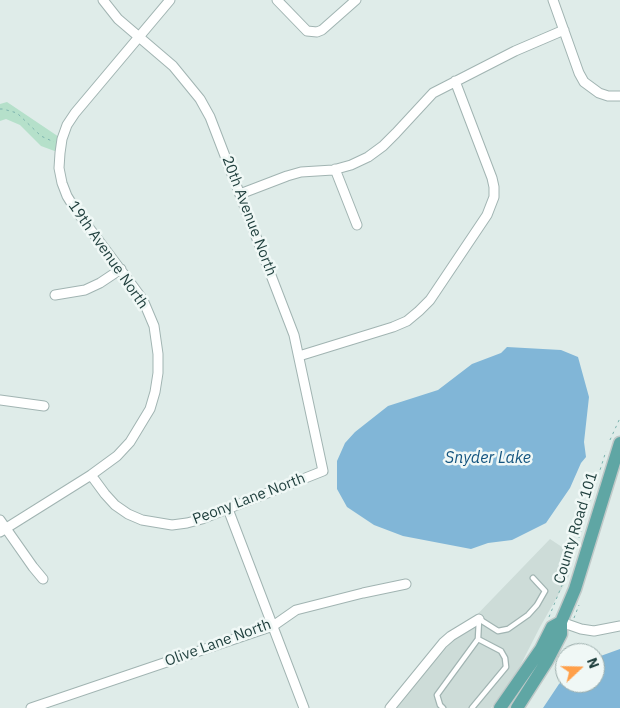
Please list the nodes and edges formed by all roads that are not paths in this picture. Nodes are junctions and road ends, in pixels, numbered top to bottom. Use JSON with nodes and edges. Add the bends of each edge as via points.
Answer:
{"nodes":[{"id":1,"x":103,"y":0,"type":"edge"},
{"id":2,"x":170,"y":0,"type":"edge"},
{"id":3,"x":277,"y":0,"type":"edge"},
{"id":4,"x":356,"y":0,"type":"edge"},
{"id":5,"x":553,"y":0,"type":"edge"},
{"id":6,"x":564,"y":30,"type":"junction"},
{"id":7,"x":140,"y":37,"type":"junction"},
{"id":8,"x":455,"y":81,"type":"junction"},
{"id":9,"x":620,"y":96,"type":"edge"},
{"id":10,"x":335,"y":169,"type":"junction"},
{"id":11,"x":240,"y":194,"type":"junction"},
{"id":12,"x":357,"y":226,"type":"dead end"},
{"id":13,"x":121,"y":269,"type":"junction"},
{"id":14,"x":55,"y":295,"type":"dead end"},
{"id":15,"x":299,"y":356,"type":"junction"},
{"id":16,"x":0,"y":400,"type":"edge"},
{"id":17,"x":44,"y":406,"type":"dead end"},
{"id":18,"x":620,"y":443,"type":"edge"},
{"id":19,"x":324,"y":470,"type":"joint"},
{"id":20,"x":91,"y":474,"type":"junction"},
{"id":21,"x":228,"y":509,"type":"junction"},
{"id":22,"x":0,"y":520,"type":"edge"},
{"id":23,"x":3,"y":531,"type":"edge"},
{"id":24,"x":533,"y":578,"type":"dead end"},
{"id":25,"x":43,"y":579,"type":"dead end"},
{"id":26,"x":406,"y":584,"type":"dead end"},
{"id":27,"x":479,"y":619,"type":"junction"},
{"id":28,"x":561,"y":622,"type":"junction"},
{"id":29,"x":273,"y":626,"type":"junction"},
{"id":30,"x":620,"y":626,"type":"edge"},
{"id":31,"x":478,"y":639,"type":"junction"},
{"id":32,"x":31,"y":708,"type":"edge"},
{"id":33,"x":304,"y":708,"type":"edge"},
{"id":34,"x":390,"y":708,"type":"edge"},
{"id":35,"x":442,"y":708,"type":"edge"},
{"id":36,"x":472,"y":708,"type":"edge"},
{"id":37,"x":500,"y":708,"type":"edge"},
{"id":38,"x":517,"y":708,"type":"edge"}],
"edges":[{"from":1,"to":7,"type":"street","name":"20th Avenue North","via":[[118,19]]},
{"from":2,"to":7,"type":"street","name":"19th Avenue North"},
{"from":3,"to":4,"type":"street","via":[[302,27],[312,32],[322,30]]},
{"from":5,"to":6,"type":"street"},
{"from":6,"to":8,"type":"street"},
{"from":6,"to":9,"type":"street","via":[[584,82],[608,96]]},
{"from":7,"to":11,"type":"street","name":"20th Avenue North","via":[[174,66],[200,99]]},
{"from":7,"to":13,"type":"street","name":"19th Avenue North","via":[[67,125],[59,168],[67,196]]},
{"from":8,"to":10,"type":"street","via":[[433,93],[383,146],[368,157]]},
{"from":8,"to":15,"type":"street","via":[[492,178],[494,197],[487,215],[430,300],[407,320]]},
{"from":10,"to":11,"type":"street","via":[[301,172]]},
{"from":10,"to":12,"type":"street"},
{"from":11,"to":15,"type":"street","name":"20th Avenue North"},
{"from":13,"to":14,"type":"street","via":[[85,290]]},
{"from":13,"to":20,"type":"street","name":"19th Avenue North","via":[[143,300],[154,326],[158,373],[150,409],[141,426],[117,456]]},
{"from":15,"to":19,"type":"street","name":"20th Avenue North"},
{"from":16,"to":17,"type":"street"},
{"from":18,"to":28,"type":"main road","name":"County Road 101","via":[[580,573]]},
{"from":19,"to":21,"type":"street","name":"Peony Lane North"},
{"from":20,"to":21,"type":"street","name":"Peony Lane North","via":[[115,505],[142,520],[180,524]]},
{"from":20,"to":23,"type":"street"},
{"from":21,"to":29,"type":"street"},
{"from":22,"to":23,"type":"street"},
{"from":23,"to":25,"type":"street"},
{"from":24,"to":27,"type":"lane","via":[[545,591],[528,615],[508,630],[498,631]]},
{"from":26,"to":29,"type":"street","name":"Olive Lane North","via":[[296,610]]},
{"from":27,"to":31,"type":"lane"},
{"from":27,"to":34,"type":"street","via":[[443,643]]},
{"from":28,"to":30,"type":"street","via":[[594,630]]},
{"from":28,"to":37,"type":"main road","name":"County Road 101","via":[[552,627]]},
{"from":28,"to":38,"type":"main road","name":"County Road 101","via":[[561,634]]},
{"from":29,"to":32,"type":"street","name":"Olive Lane North"},
{"from":29,"to":33,"type":"street"},
{"from":31,"to":35,"type":"lane","via":[[437,695]]},
{"from":31,"to":36,"type":"lane","via":[[501,651],[506,667]]}]}
